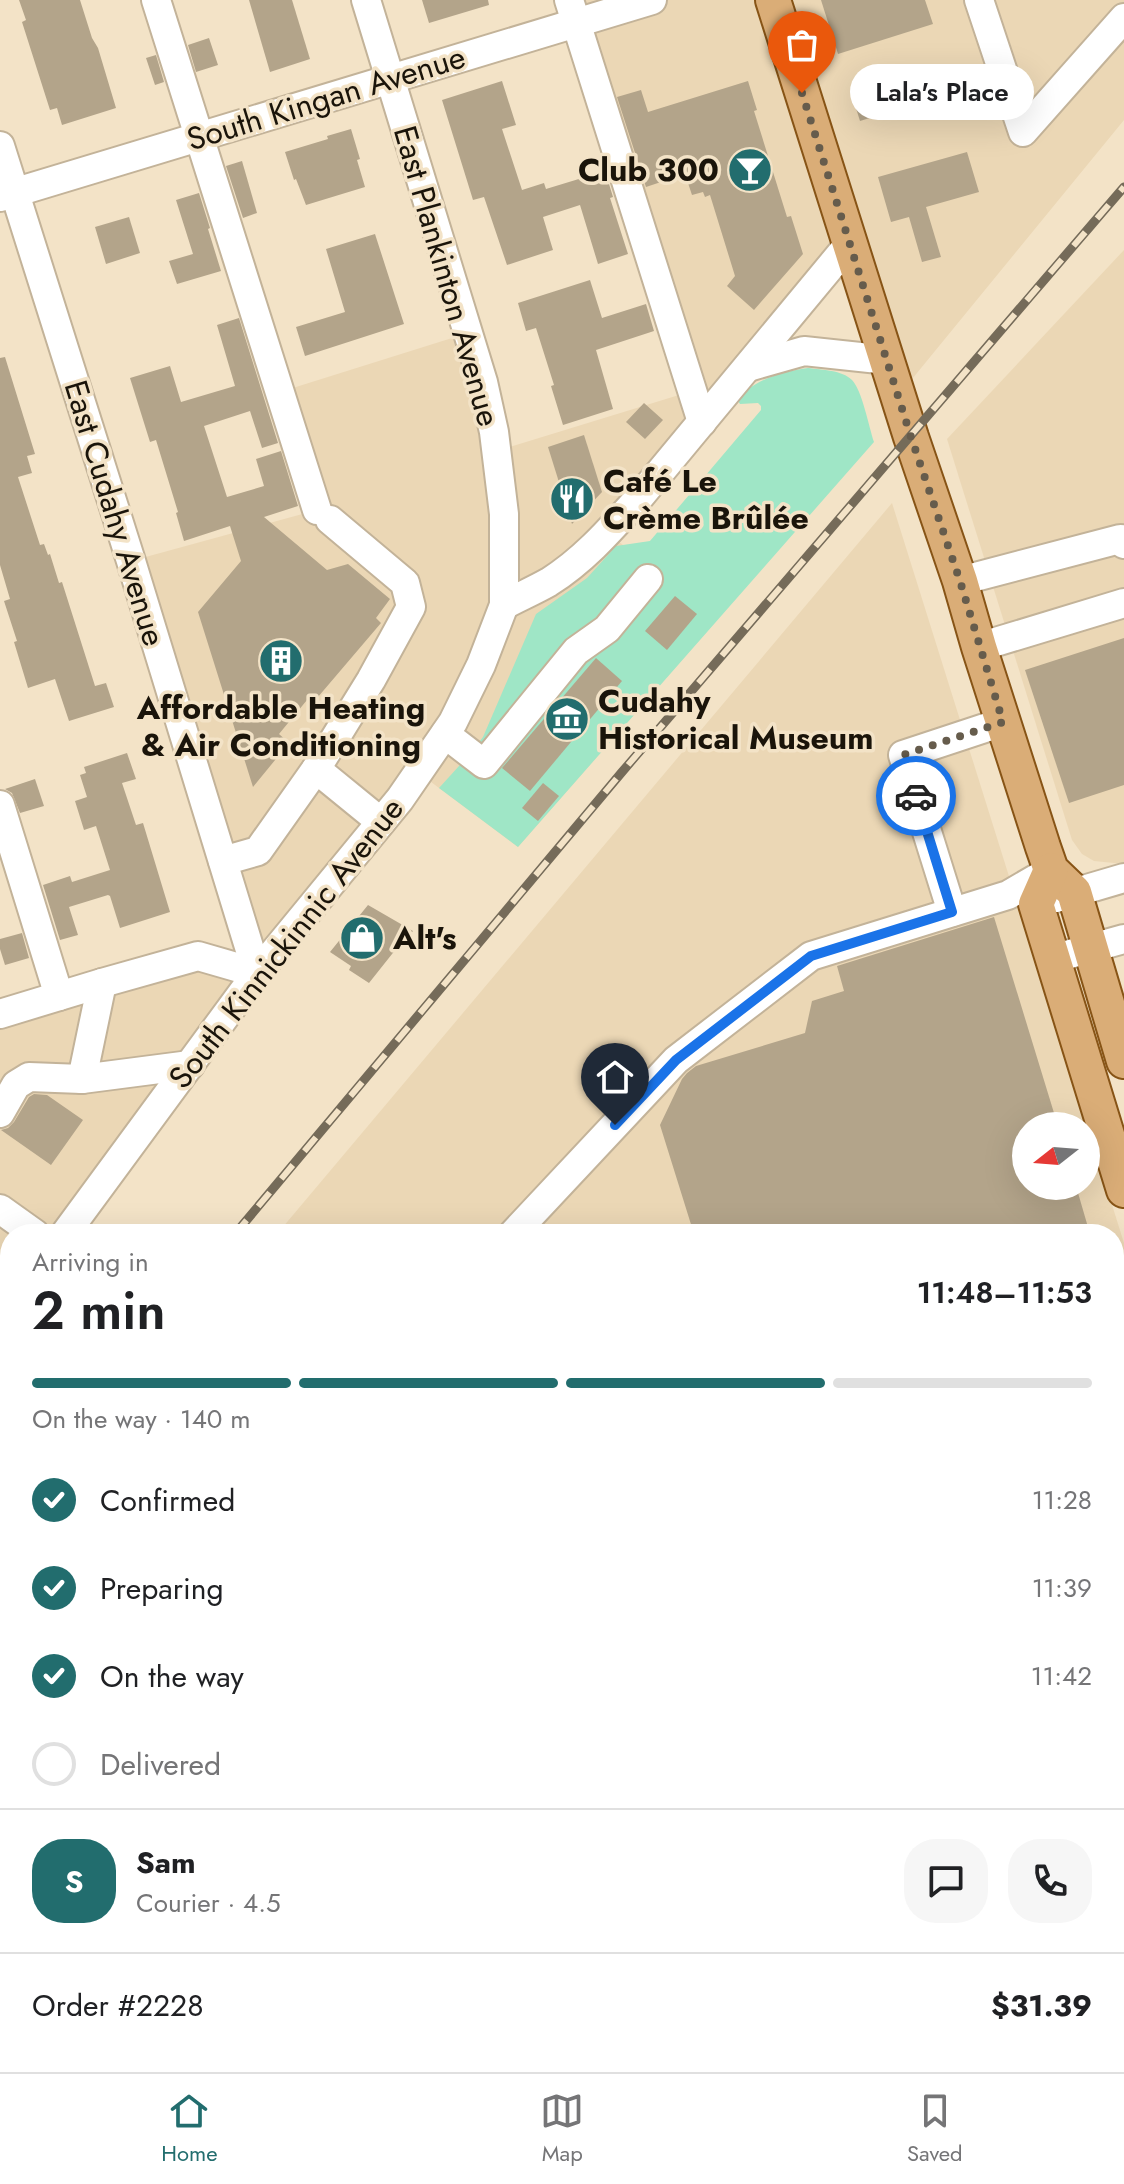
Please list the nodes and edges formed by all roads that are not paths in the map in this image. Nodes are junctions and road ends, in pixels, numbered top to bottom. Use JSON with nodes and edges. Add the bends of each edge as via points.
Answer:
{"nodes":[{"id":1,"x":156,"y":0,"type":"edge"},
{"id":2,"x":366,"y":0,"type":"edge"},
{"id":3,"x":652,"y":0,"type":"edge"},
{"id":4,"x":773,"y":0,"type":"edge"},
{"id":5,"x":979,"y":0,"type":"edge"},
{"id":6,"x":573,"y":11,"type":"edge"},
{"id":7,"x":1124,"y":18,"type":"edge"},
{"id":8,"x":390,"y":78,"type":"junction"},
{"id":9,"x":199,"y":137,"type":"junction"},
{"id":10,"x":0,"y":146,"type":"edge"},
{"id":11,"x":7,"y":195,"type":"edge"},
{"id":12,"x":850,"y":243,"type":"junction"},
{"id":13,"x":888,"y":360,"type":"junction"},
{"id":14,"x":748,"y":367,"type":"junction"},
{"id":15,"x":702,"y":422,"type":"junction"},
{"id":16,"x":1124,"y":544,"type":"edge"},
{"id":17,"x":648,"y":579,"type":"dead end"},
{"id":18,"x":960,"y":581,"type":"junction"},
{"id":19,"x":1124,"y":603,"type":"edge"},
{"id":20,"x":504,"y":605,"type":"junction"},
{"id":21,"x":979,"y":647,"type":"junction"},
{"id":22,"x":1003,"y":722,"type":"junction"},
{"id":23,"x":445,"y":734,"type":"junction"},
{"id":24,"x":316,"y":769,"type":"junction"},
{"id":25,"x":0,"y":805,"type":"edge"},
{"id":26,"x":381,"y":822,"type":"junction"},
{"id":27,"x":223,"y":861,"type":"junction"},
{"id":28,"x":1124,"y":878,"type":"edge"},
{"id":29,"x":1062,"y":881,"type":"junction"},
{"id":30,"x":952,"y":912,"type":"junction"},
{"id":31,"x":1124,"y":939,"type":"edge"},
{"id":32,"x":1090,"y":949,"type":"junction"},
{"id":33,"x":1052,"y":959,"type":"junction"},
{"id":34,"x":257,"y":973,"type":"junction"},
{"id":35,"x":102,"y":983,"type":"junction"},
{"id":36,"x":59,"y":996,"type":"junction"},
{"id":37,"x":0,"y":1014,"type":"edge"},
{"id":38,"x":1124,"y":1061,"type":"edge"},
{"id":39,"x":190,"y":1065,"type":"junction"},
{"id":40,"x":82,"y":1079,"type":"junction"},
{"id":41,"x":0,"y":1113,"type":"edge"},
{"id":42,"x":1124,"y":1190,"type":"edge"},
{"id":43,"x":0,"y":1209,"type":"edge"},
{"id":44,"x":21,"y":1224,"type":"edge"},
{"id":45,"x":72,"y":1224,"type":"edge"},
{"id":46,"x":522,"y":1224,"type":"edge"}],
"edges":[{"from":1,"to":9,"type":"street"},
{"from":2,"to":8,"type":"street","name":"East Plankinton Avenue"},
{"from":3,"to":6,"type":"street","name":"South Kingan Avenue"},
{"from":4,"to":12,"type":"main road"},
{"from":5,"to":7,"type":"street","via":[[1023,132]]},
{"from":6,"to":8,"type":"street","name":"South Kingan Avenue"},
{"from":6,"to":15,"type":"street"},
{"from":8,"to":9,"type":"street","name":"South Kingan Avenue"},
{"from":8,"to":20,"type":"street","name":"East Plankinton Avenue","via":[[494,432],[504,514]]},
{"from":9,"to":11,"type":"street","name":"South Kingan Avenue"},
{"from":9,"to":24,"type":"street","via":[[324,515],[405,583],[411,607]]},
{"from":10,"to":11,"type":"street","name":"East Cudahy Avenue"},
{"from":11,"to":27,"type":"street","name":"East Cudahy Avenue","via":[[127,547]]},
{"from":12,"to":13,"type":"main road"},
{"from":12,"to":14,"type":"street"},
{"from":13,"to":14,"type":"street","via":[[804,351]]},
{"from":13,"to":18,"type":"main road"},
{"from":14,"to":15,"type":"street"},
{"from":15,"to":20,"type":"street","via":[[590,550],[549,582]]},
{"from":16,"to":18,"type":"street","via":[[1120,539]]},
{"from":17,"to":23,"type":"street","via":[[607,629],[576,651],[484,764]]},
{"from":18,"to":21,"type":"main road"},
{"from":19,"to":21,"type":"street"},
{"from":20,"to":23,"type":"street","name":"South Kinnickinnic Avenue","via":[[481,665]]},
{"from":21,"to":22,"type":"main road"},
{"from":22,"to":29,"type":"main road"},
{"from":22,"to":30,"type":"street","via":[[903,755]]},
{"from":23,"to":26,"type":"street","name":"South Kinnickinnic Avenue"},
{"from":24,"to":26,"type":"street"},
{"from":24,"to":27,"type":"street","via":[[258,851]]},
{"from":25,"to":36,"type":"street"},
{"from":26,"to":34,"type":"street","name":"South Kinnickinnic Avenue"},
{"from":27,"to":34,"type":"street","name":"East Cudahy Avenue"},
{"from":28,"to":29,"type":"street"},
{"from":29,"to":30,"type":"street"},
{"from":29,"to":32,"type":"main road"},
{"from":29,"to":33,"type":"main road","via":[[1036,904]]},
{"from":30,"to":46,"type":"street","via":[[811,956],[676,1060]]},
{"from":31,"to":32,"type":"street"},
{"from":32,"to":33,"type":"street"},
{"from":32,"to":38,"type":"main road"},
{"from":33,"to":42,"type":"main road"},
{"from":34,"to":35,"type":"street","via":[[198,956]]},
{"from":34,"to":39,"type":"street","name":"South Kinnickinnic Avenue"},
{"from":35,"to":36,"type":"street"},
{"from":35,"to":40,"type":"street"},
{"from":36,"to":37,"type":"street"},
{"from":39,"to":40,"type":"street"},
{"from":39,"to":45,"type":"street","name":"South Kinnickinnic Avenue"},
{"from":40,"to":41,"type":"street","via":[[29,1077],[16,1085]]},
{"from":43,"to":44,"type":"street"}]}
